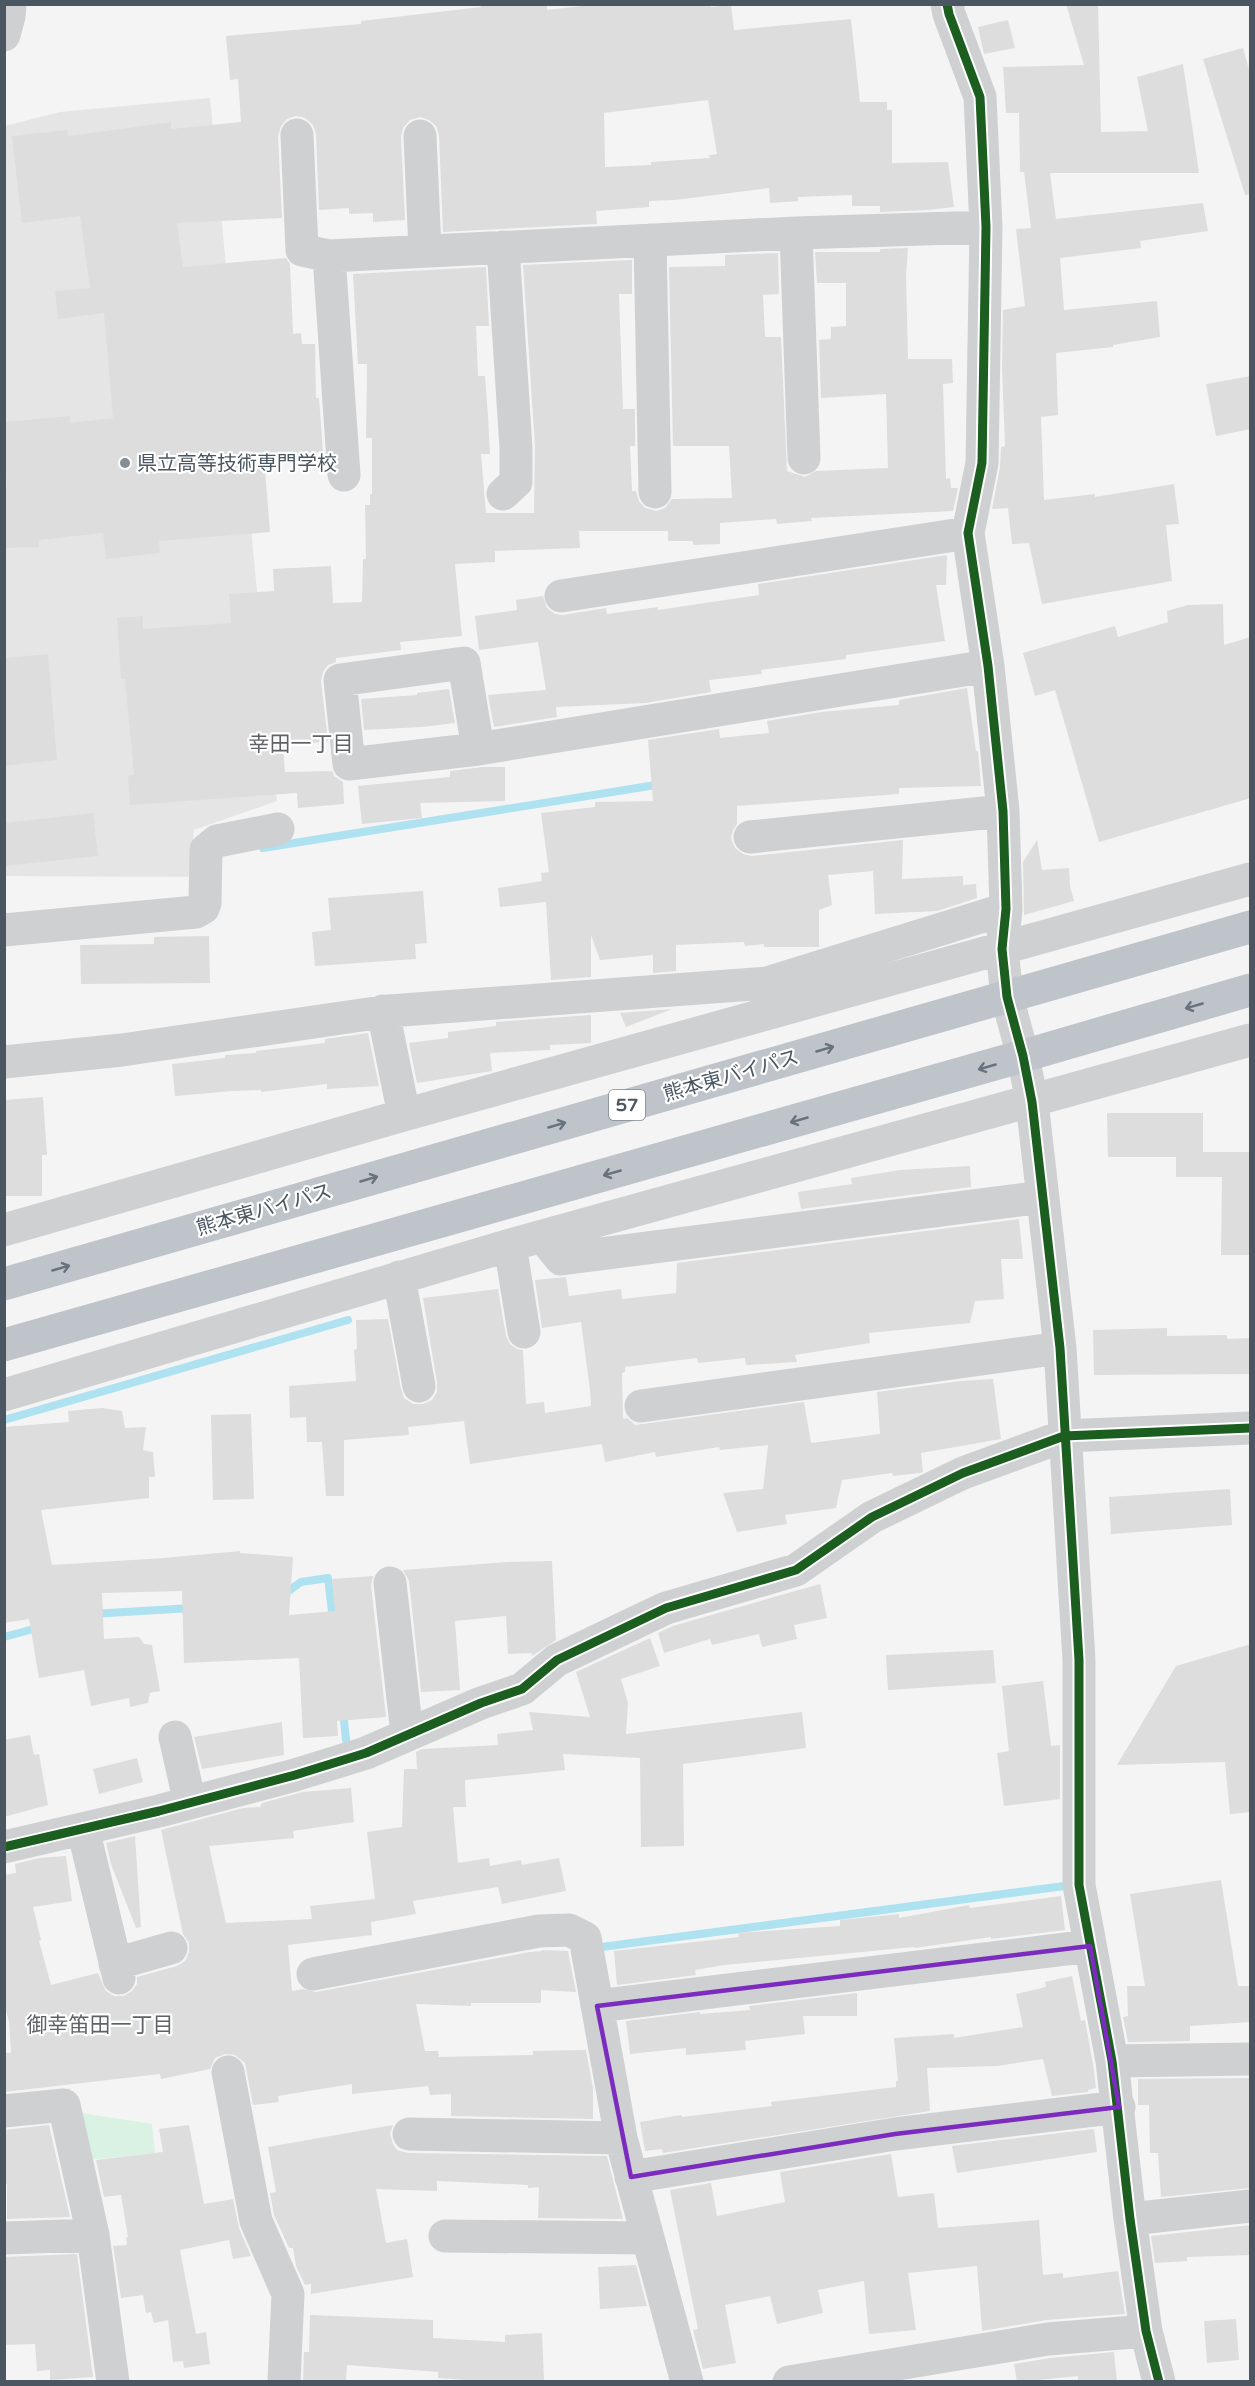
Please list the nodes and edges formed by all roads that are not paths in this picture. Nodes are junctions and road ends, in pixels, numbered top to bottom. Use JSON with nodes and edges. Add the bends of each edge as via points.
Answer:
{"nodes":[{"id":1,"x":10,"y":4,"type":"edge"},
{"id":2,"x":947,"y":4,"type":"edge"},
{"id":3,"x":4,"y":35,"type":"edge"},
{"id":4,"x":297,"y":135,"type":"dead end"},
{"id":5,"x":420,"y":136,"type":"dead end"},
{"id":6,"x":986,"y":227,"type":"junction"},
{"id":7,"x":796,"y":233,"type":"junction"},
{"id":8,"x":650,"y":240,"type":"junction"},
{"id":9,"x":503,"y":247,"type":"junction"},
{"id":10,"x":425,"y":250,"type":"junction"},
{"id":11,"x":329,"y":256,"type":"junction"},
{"id":12,"x":804,"y":458,"type":"dead end"},
{"id":13,"x":344,"y":475,"type":"dead end"},
{"id":14,"x":655,"y":492,"type":"dead end"},
{"id":15,"x":503,"y":494,"type":"dead end"},
{"id":16,"x":968,"y":533,"type":"junction"},
{"id":17,"x":561,"y":596,"type":"dead end"},
{"id":18,"x":988,"y":666,"type":"junction"},
{"id":19,"x":478,"y":749,"type":"junction"},
{"id":20,"x":1003,"y":811,"type":"junction"},
{"id":21,"x":278,"y":829,"type":"dead end"},
{"id":22,"x":750,"y":837,"type":"dead end"},
{"id":23,"x":1251,"y":879,"type":"edge"},
{"id":24,"x":1006,"y":909,"type":"junction"},
{"id":25,"x":1251,"y":927,"type":"edge"},
{"id":26,"x":4,"y":930,"type":"edge"},
{"id":27,"x":1002,"y":950,"type":"junction"},
{"id":28,"x":1251,"y":990,"type":"edge"},
{"id":29,"x":1007,"y":997,"type":"junction"},
{"id":30,"x":382,"y":1011,"type":"junction"},
{"id":31,"x":1251,"y":1041,"type":"edge"},
{"id":32,"x":1023,"y":1056,"type":"junction"},
{"id":33,"x":4,"y":1062,"type":"edge"},
{"id":34,"x":1032,"y":1102,"type":"junction"},
{"id":35,"x":404,"y":1115,"type":"junction"},
{"id":36,"x":1042,"y":1197,"type":"junction"},
{"id":37,"x":4,"y":1230,"type":"edge"},
{"id":38,"x":543,"y":1237,"type":"junction"},
{"id":39,"x":510,"y":1245,"type":"junction"},
{"id":40,"x":399,"y":1277,"type":"junction"},
{"id":41,"x":4,"y":1284,"type":"edge"},
{"id":42,"x":524,"y":1332,"type":"dead end"},
{"id":43,"x":4,"y":1345,"type":"edge"},
{"id":44,"x":1060,"y":1348,"type":"junction"},
{"id":45,"x":419,"y":1386,"type":"dead end"},
{"id":46,"x":4,"y":1395,"type":"edge"},
{"id":47,"x":641,"y":1407,"type":"dead end"},
{"id":48,"x":1251,"y":1428,"type":"edge"},
{"id":49,"x":1064,"y":1436,"type":"junction"},
{"id":50,"x":390,"y":1583,"type":"dead end"},
{"id":51,"x":407,"y":1734,"type":"junction"},
{"id":52,"x":175,"y":1737,"type":"dead end"},
{"id":53,"x":190,"y":1803,"type":"junction"},
{"id":54,"x":83,"y":1828,"type":"junction"},
{"id":55,"x":4,"y":1847,"type":"edge"},
{"id":56,"x":1090,"y":1946,"type":"junction"},
{"id":57,"x":171,"y":1948,"type":"dead end"},
{"id":58,"x":313,"y":1974,"type":"dead end"},
{"id":59,"x":597,"y":2006,"type":"junction"},
{"id":60,"x":1251,"y":2060,"type":"edge"},
{"id":61,"x":1112,"y":2061,"type":"junction"},
{"id":62,"x":228,"y":2072,"type":"dead end"},
{"id":63,"x":1119,"y":2106,"type":"junction"},
{"id":64,"x":4,"y":2111,"type":"edge"},
{"id":65,"x":409,"y":2134,"type":"dead end"},
{"id":66,"x":621,"y":2138,"type":"junction"},
{"id":67,"x":631,"y":2177,"type":"junction"},
{"id":68,"x":1251,"y":2206,"type":"edge"},
{"id":69,"x":1130,"y":2219,"type":"junction"},
{"id":70,"x":93,"y":2235,"type":"junction"},
{"id":71,"x":445,"y":2236,"type":"dead end"},
{"id":72,"x":4,"y":2238,"type":"edge"},
{"id":73,"x":648,"y":2238,"type":"junction"},
{"id":74,"x":1146,"y":2331,"type":"junction"},
{"id":75,"x":113,"y":2382,"type":"edge"},
{"id":76,"x":284,"y":2382,"type":"edge"},
{"id":77,"x":687,"y":2382,"type":"edge"},
{"id":78,"x":789,"y":2382,"type":"edge"},
{"id":79,"x":1159,"y":2382,"type":"edge"}],
"edges":[{"from":1,"to":3,"type":"street"},
{"from":2,"to":6,"type":"street","via":[[980,97]]},
{"from":4,"to":11,"type":"street","via":[[302,250]]},
{"from":5,"to":10,"type":"street"},
{"from":6,"to":7,"type":"street"},
{"from":6,"to":16,"type":"street","via":[[982,463]]},
{"from":7,"to":8,"type":"street"},
{"from":7,"to":12,"type":"street"},
{"from":8,"to":9,"type":"street"},
{"from":8,"to":14,"type":"street"},
{"from":9,"to":10,"type":"street"},
{"from":9,"to":15,"type":"street","via":[[516,448],[516,482]]},
{"from":10,"to":11,"type":"street"},
{"from":11,"to":13,"type":"street"},
{"from":16,"to":17,"type":"street"},
{"from":16,"to":18,"type":"street"},
{"from":18,"to":19,"type":"street"},
{"from":18,"to":20,"type":"street"},
{"from":19,"to":19,"type":"street","via":[[349,764],[340,680],[464,663]]},
{"from":20,"to":22,"type":"street"},
{"from":20,"to":24,"type":"street"},
{"from":21,"to":26,"type":"street","via":[[217,841],[206,850],[205,903],[196,912]]},
{"from":23,"to":27,"type":"street"},
{"from":24,"to":27,"type":"street"},
{"from":24,"to":30,"type":"street","via":[[768,983]]},
{"from":25,"to":29,"type":"highway","name":"熊本東バイパス","number":"57"},
{"from":27,"to":29,"type":"street"},
{"from":27,"to":35,"type":"street"},
{"from":28,"to":32,"type":"highway","one_way":true},
{"from":29,"to":32,"type":"street"},
{"from":41,"to":29,"type":"highway","name":"熊本東バイパス","number":"57","one_way":true},
{"from":30,"to":33,"type":"street","via":[[122,1050]]},
{"from":30,"to":35,"type":"street"},
{"from":31,"to":34,"type":"street"},
{"from":32,"to":34,"type":"street"},
{"from":32,"to":43,"type":"highway","one_way":true},
{"from":34,"to":36,"type":"street"},
{"from":34,"to":38,"type":"street"},
{"from":35,"to":37,"type":"street"},
{"from":36,"to":38,"type":"street","via":[[561,1259]]},
{"from":36,"to":44,"type":"street"},
{"from":38,"to":39,"type":"street"},
{"from":39,"to":40,"type":"street"},
{"from":39,"to":42,"type":"street"},
{"from":40,"to":45,"type":"street"},
{"from":40,"to":46,"type":"street"},
{"from":44,"to":47,"type":"street"},
{"from":44,"to":49,"type":"street"},
{"from":48,"to":49,"type":"street"},
{"from":49,"to":51,"type":"street","via":[[963,1473],[872,1517],[796,1570],[666,1608],[557,1660],[522,1689]]},
{"from":49,"to":56,"type":"street","via":[[1079,1660],[1079,1884]]},
{"from":50,"to":51,"type":"street"},
{"from":51,"to":53,"type":"street","via":[[366,1753]]},
{"from":52,"to":53,"type":"street"},
{"from":53,"to":54,"type":"street"},
{"from":54,"to":55,"type":"street"},
{"from":54,"to":57,"type":"street","via":[[117,1971]]},
{"from":56,"to":59,"type":"street"},
{"from":56,"to":61,"type":"street"},
{"from":58,"to":59,"type":"street","via":[[538,1931],[569,1930],[585,1938]]},
{"from":59,"to":66,"type":"street"},
{"from":60,"to":61,"type":"street"},
{"from":61,"to":63,"type":"street"},
{"from":62,"to":76,"type":"street","via":[[256,2221],[288,2294]]},
{"from":63,"to":67,"type":"street","via":[[895,2134]]},
{"from":63,"to":69,"type":"street"},
{"from":64,"to":70,"type":"street","via":[[64,2105]]},
{"from":65,"to":66,"type":"street"},
{"from":66,"to":67,"type":"street"},
{"from":67,"to":73,"type":"street"},
{"from":68,"to":69,"type":"street"},
{"from":69,"to":74,"type":"street"},
{"from":70,"to":72,"type":"street"},
{"from":70,"to":75,"type":"street"},
{"from":71,"to":73,"type":"street"},
{"from":73,"to":77,"type":"street"},
{"from":74,"to":78,"type":"street","via":[[1048,2339]]},
{"from":74,"to":79,"type":"street"}]}
